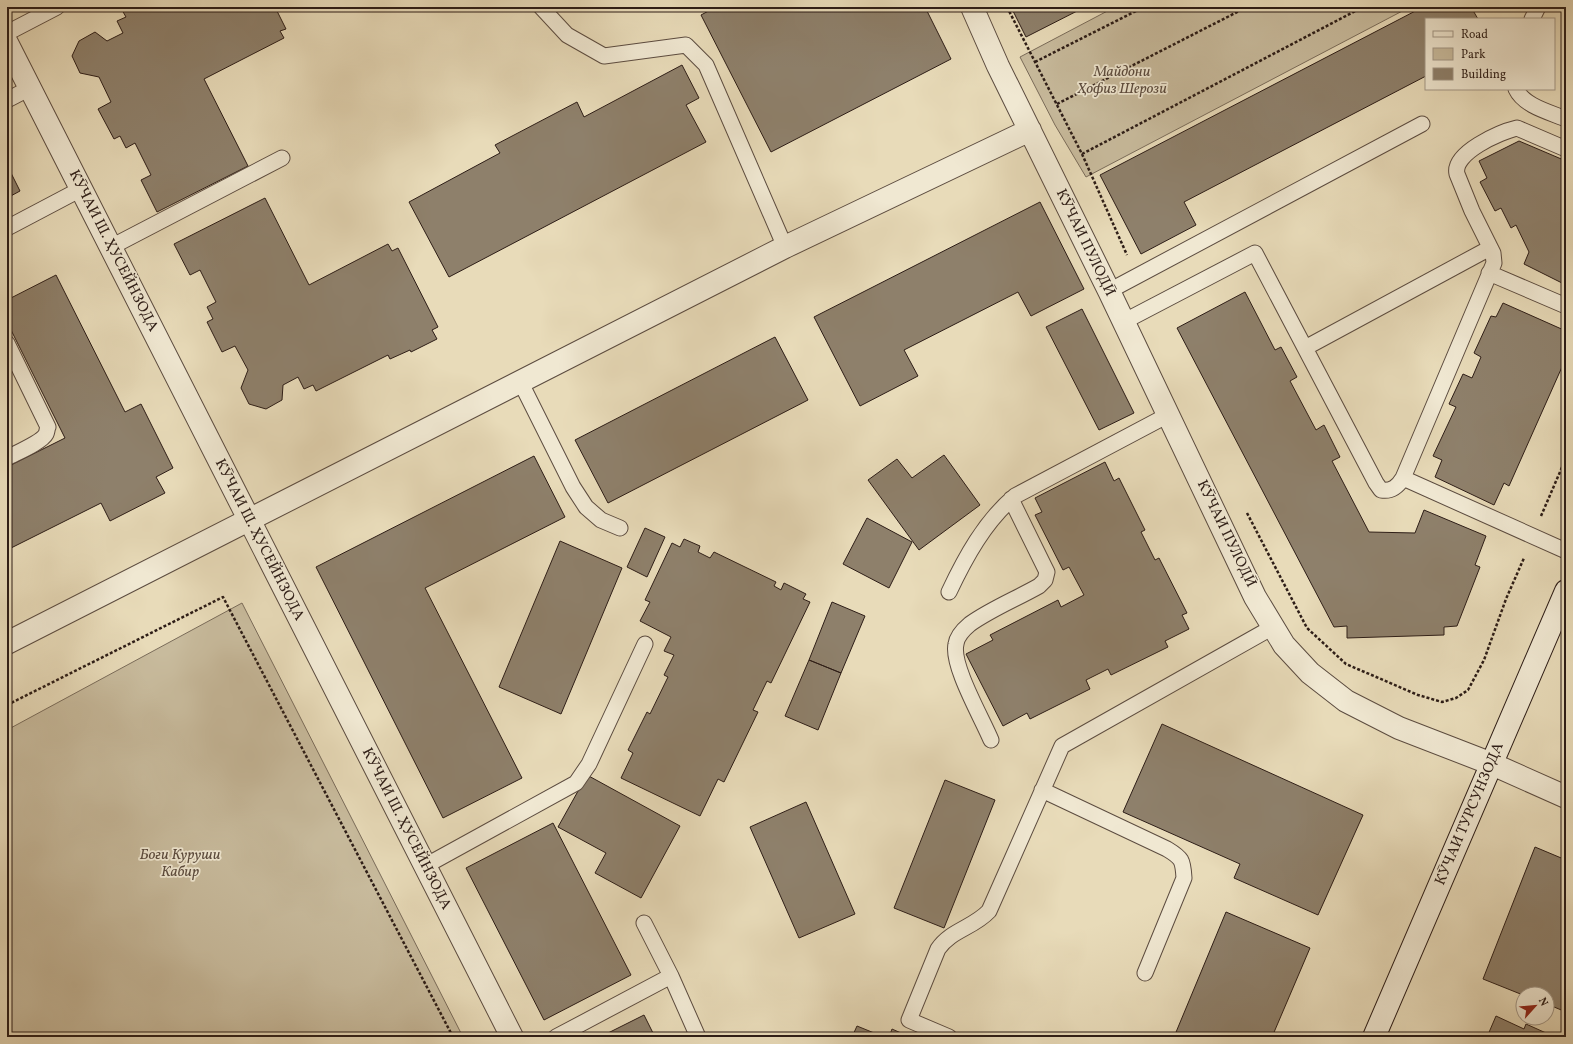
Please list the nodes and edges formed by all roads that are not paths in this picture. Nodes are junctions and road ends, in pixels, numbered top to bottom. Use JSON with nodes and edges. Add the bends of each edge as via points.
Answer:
{"nodes":[{"id":1,"x":57,"y":7,"type":"edge"},
{"id":2,"x":541,"y":7,"type":"edge"},
{"id":3,"x":972,"y":7,"type":"edge"},
{"id":4,"x":1538,"y":7,"type":"edge"},
{"id":5,"x":1532,"y":18,"type":"edge"},
{"id":6,"x":7,"y":33,"type":"edge"},
{"id":7,"x":7,"y":43,"type":"edge"},
{"id":8,"x":30,"y":88,"type":"junction"},
{"id":9,"x":1517,"y":90,"type":"edge"},
{"id":10,"x":7,"y":100,"type":"edge"},
{"id":11,"x":1566,"y":119,"type":"edge"},
{"id":12,"x":1422,"y":124,"type":"dead end"},
{"id":13,"x":1030,"y":130,"type":"junction"},
{"id":14,"x":1566,"y":149,"type":"edge"},
{"id":15,"x":282,"y":158,"type":"dead end"},
{"id":16,"x":81,"y":189,"type":"junction"},
{"id":17,"x":7,"y":228,"type":"edge"},
{"id":18,"x":785,"y":247,"type":"junction"},
{"id":19,"x":111,"y":248,"type":"junction"},
{"id":20,"x":1490,"y":248,"type":"junction"},
{"id":21,"x":1490,"y":273,"type":"junction"},
{"id":22,"x":1109,"y":291,"type":"junction"},
{"id":23,"x":1566,"y":306,"type":"edge"},
{"id":24,"x":1123,"y":322,"type":"junction"},
{"id":25,"x":7,"y":343,"type":"edge"},
{"id":26,"x":1305,"y":348,"type":"junction"},
{"id":27,"x":520,"y":381,"type":"junction"},
{"id":28,"x":1168,"y":415,"type":"junction"},
{"id":29,"x":7,"y":458,"type":"edge"},
{"id":30,"x":1403,"y":478,"type":"junction"},
{"id":31,"x":1011,"y":499,"type":"junction"},
{"id":32,"x":248,"y":519,"type":"junction"},
{"id":33,"x":620,"y":528,"type":"dead end"},
{"id":34,"x":1566,"y":551,"type":"edge"},
{"id":35,"x":1566,"y":591,"type":"edge"},
{"id":36,"x":949,"y":592,"type":"dead end"},
{"id":37,"x":1273,"y":627,"type":"junction"},
{"id":38,"x":7,"y":643,"type":"edge"},
{"id":39,"x":645,"y":644,"type":"dead end"},
{"id":40,"x":991,"y":740,"type":"dead end"},
{"id":41,"x":1492,"y":764,"type":"junction"},
{"id":42,"x":1042,"y":790,"type":"junction"},
{"id":43,"x":1566,"y":797,"type":"edge"},
{"id":44,"x":425,"y":866,"type":"junction"},
{"id":45,"x":644,"y":923,"type":"dead end"},
{"id":46,"x":1145,"y":973,"type":"dead end"},
{"id":47,"x":671,"y":976,"type":"junction"},
{"id":48,"x":512,"y":1037,"type":"edge"},
{"id":49,"x":556,"y":1037,"type":"edge"},
{"id":50,"x":698,"y":1037,"type":"edge"},
{"id":51,"x":949,"y":1037,"type":"edge"},
{"id":52,"x":1374,"y":1037,"type":"edge"}],
"edges":[{"from":1,"to":6,"type":"lane"},
{"from":2,"to":18,"type":"lane","via":[[567,35],[604,56],[686,46],[706,65]]},
{"from":3,"to":13,"type":"street","name":"КӮЧАИ ПУЛОДӢ"},
{"from":4,"to":5,"type":"lane"},
{"from":7,"to":8,"type":"street","name":"КӮЧАИ Ш. ҲУСЕЙНЗОДА"},
{"from":8,"to":10,"type":"lane"},
{"from":8,"to":16,"type":"street","name":"КӮЧАИ Ш. ҲУСЕЙНЗОДА"},
{"from":9,"to":11,"type":"lane","via":[[1532,104]]},
{"from":12,"to":22,"type":"lane"},
{"from":13,"to":18,"type":"street"},
{"from":13,"to":22,"type":"street","name":"КӮЧАИ ПУЛОДӢ"},
{"from":14,"to":20,"type":"lane","via":[[1517,128],[1486,140],[1460,160],[1456,169],[1457,174]]},
{"from":15,"to":19,"type":"lane"},
{"from":16,"to":17,"type":"lane"},
{"from":16,"to":19,"type":"street","name":"КӮЧАИ Ш. ҲУСЕЙНЗОДА"},
{"from":18,"to":27,"type":"street"},
{"from":19,"to":32,"type":"street","name":"КӮЧАИ Ш. ҲУСЕЙНЗОДА"},
{"from":20,"to":21,"type":"lane","via":[[1494,263]]},
{"from":20,"to":26,"type":"lane"},
{"from":21,"to":23,"type":"lane"},
{"from":21,"to":30,"type":"lane"},
{"from":22,"to":24,"type":"street","name":"КӮЧАИ ПУЛОДӢ"},
{"from":24,"to":26,"type":"lane","via":[[1255,254]]},
{"from":24,"to":28,"type":"street","name":"КӮЧАИ ПУЛОДӢ"},
{"from":25,"to":29,"type":"lane","via":[[48,427],[42,438]]},
{"from":26,"to":30,"type":"lane","via":[[1381,490],[1398,486]]},
{"from":27,"to":32,"type":"street"},
{"from":27,"to":33,"type":"lane","via":[[572,487],[586,507],[601,520]]},
{"from":28,"to":31,"type":"lane"},
{"from":28,"to":37,"type":"street","name":"КӮЧАИ ПУЛОДӢ","via":[[1255,596]]},
{"from":30,"to":34,"type":"lane"},
{"from":31,"to":36,"type":"lane","via":[[974,545]]},
{"from":31,"to":40,"type":"lane","via":[[1047,572],[1045,580],[1034,589],[968,625],[960,634],[955,648],[958,668]]},
{"from":32,"to":38,"type":"street"},
{"from":32,"to":44,"type":"street","name":"КӮЧАИ Ш. ҲУСЕЙНЗОДА"},
{"from":35,"to":41,"type":"street","name":"КӮЧАИ ТУРСУНЗОДА"},
{"from":37,"to":41,"type":"street","name":"КӮЧАИ ПУЛОДӢ","via":[[1284,645],[1310,673],[1346,701],[1399,728]]},
{"from":37,"to":42,"type":"lane","via":[[1062,746]]},
{"from":39,"to":44,"type":"lane","via":[[589,764],[576,783]]},
{"from":41,"to":43,"type":"street","name":"КӮЧАИ ПУЛОДӢ"},
{"from":41,"to":52,"type":"street","name":"КӮЧАИ ТУРСУНЗОДА"},
{"from":42,"to":46,"type":"lane","via":[[1180,856],[1184,878]]},
{"from":42,"to":51,"type":"lane","via":[[989,911],[981,919],[953,933],[938,949],[909,1020]]},
{"from":44,"to":48,"type":"street","name":"КӮЧАИ Ш. ҲУСЕЙНЗОДА"},
{"from":45,"to":47,"type":"lane"},
{"from":47,"to":49,"type":"lane"},
{"from":47,"to":50,"type":"lane"}]}
